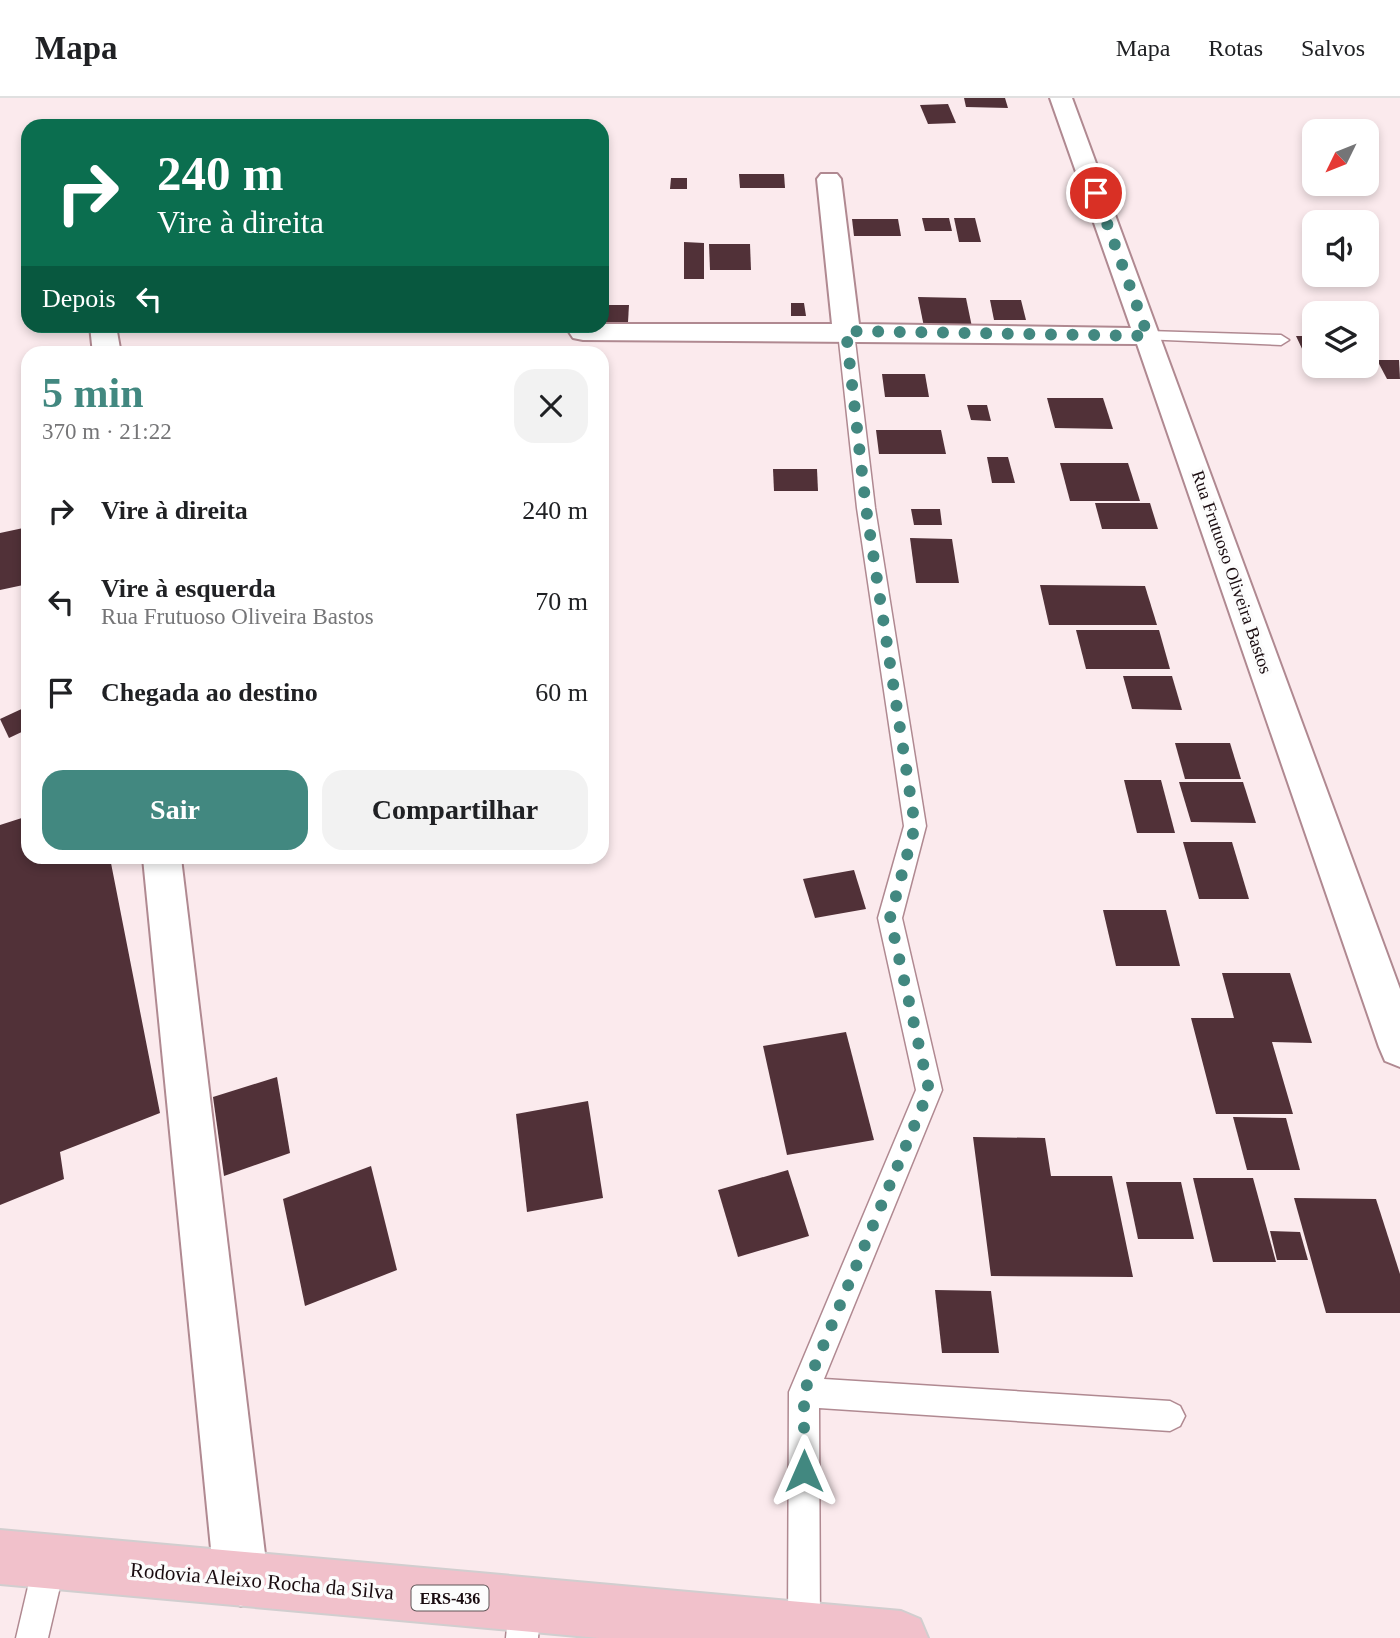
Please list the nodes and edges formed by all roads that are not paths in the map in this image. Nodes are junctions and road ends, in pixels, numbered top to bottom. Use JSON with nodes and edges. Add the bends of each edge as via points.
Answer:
{"nodes":[{"id":1,"x":1061,"y":98,"type":"edge"},
{"id":2,"x":829,"y":179,"type":"dead end"},
{"id":3,"x":846,"y":331,"type":"junction"},
{"id":4,"x":609,"y":332,"type":"edge"},
{"id":5,"x":1148,"y":336,"type":"junction"},
{"id":6,"x":1281,"y":340,"type":"dead end"},
{"id":7,"x":163,"y":864,"type":"edge"},
{"id":8,"x":1400,"y":1047,"type":"edge"},
{"id":9,"x":804,"y":1392,"type":"junction"},
{"id":10,"x":1170,"y":1416,"type":"dead end"},
{"id":11,"x":25,"y":1559,"type":"edge"},
{"id":12,"x":241,"y":1579,"type":"junction"},
{"id":13,"x":524,"y":1621,"type":"edge"},
{"id":14,"x":804,"y":1629,"type":"junction"},
{"id":15,"x":32,"y":1638,"type":"edge"},
{"id":16,"x":901,"y":1638,"type":"edge"}],
"edges":[{"from":1,"to":5,"type":"street","name":"Rua Frutuoso Oliveira Bastos"},
{"from":2,"to":3,"type":"street"},
{"from":3,"to":4,"type":"street"},
{"from":3,"to":5,"type":"street"},
{"from":3,"to":9,"type":"lane","via":[[866,508],[915,826],[890,918],[929,1090]]},
{"from":5,"to":6,"type":"lane"},
{"from":5,"to":8,"type":"street","name":"Rua Frutuoso Oliveira Bastos"},
{"from":7,"to":12,"type":"street"},
{"from":9,"to":10,"type":"lane"},
{"from":9,"to":14,"type":"lane"},
{"from":11,"to":12,"type":"main road","name":"Rodovia Aleixo Rocha da Silva","number":"ERS-436"},
{"from":11,"to":15,"type":"lane"},
{"from":12,"to":13,"type":"main road","name":"Rodovia Aleixo Rocha da Silva","number":"ERS-436"},
{"from":13,"to":14,"type":"main road","name":"Rodovia Aleixo Rocha da Silva","number":"ERS-436"},
{"from":14,"to":16,"type":"main road","name":"Rodovia Aleixo Rocha da Silva","number":"ERS-436"}]}
